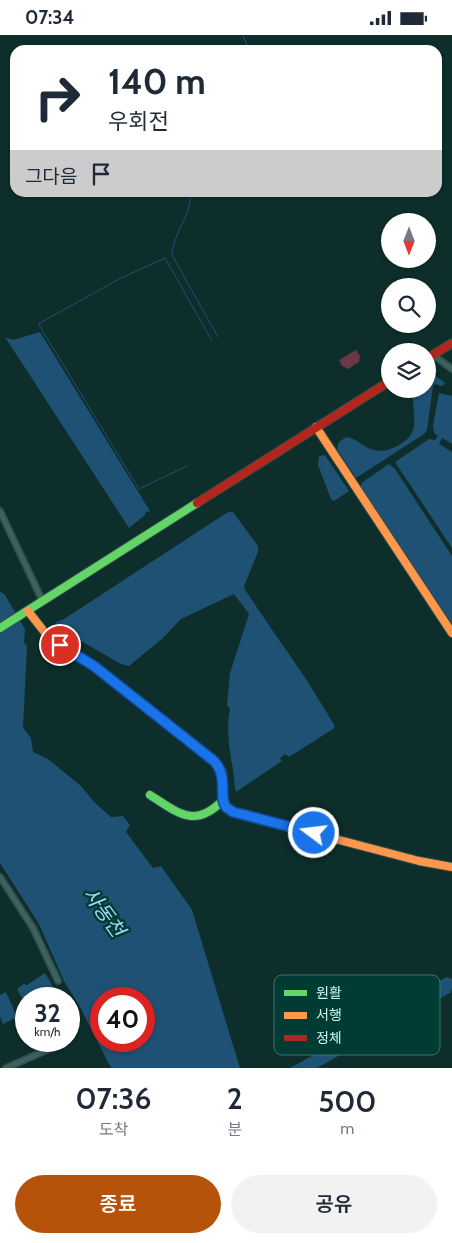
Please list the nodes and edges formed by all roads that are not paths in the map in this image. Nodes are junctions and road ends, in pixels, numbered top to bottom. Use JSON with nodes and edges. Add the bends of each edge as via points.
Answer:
{"nodes":[{"id":1,"x":452,"y":343,"type":"edge"},
{"id":2,"x":436,"y":352,"type":"edge"},
{"id":3,"x":436,"y":360,"type":"edge"},
{"id":4,"x":452,"y":369,"type":"edge"},
{"id":5,"x":381,"y":387,"type":"edge"},
{"id":6,"x":316,"y":427,"type":"junction"},
{"id":7,"x":0,"y":511,"type":"edge"},
{"id":8,"x":43,"y":602,"type":"junction"},
{"id":9,"x":28,"y":611,"type":"junction"},
{"id":10,"x":0,"y":628,"type":"edge"},
{"id":11,"x":452,"y":633,"type":"edge"},
{"id":12,"x":150,"y":795,"type":"dead end"},
{"id":13,"x":224,"y":799,"type":"junction"},
{"id":14,"x":452,"y":867,"type":"edge"},
{"id":15,"x":0,"y":877,"type":"edge"},
{"id":16,"x":58,"y":981,"type":"dead end"},
{"id":17,"x":42,"y":1052,"type":"edge"},
{"id":18,"x":6,"y":1068,"type":"edge"}],
"edges":[{"from":1,"to":2,"type":"street"},
{"from":3,"to":4,"type":"street"},
{"from":5,"to":6,"type":"street"},
{"from":6,"to":8,"type":"street"},
{"from":6,"to":11,"type":"street"},
{"from":7,"to":8,"type":"street"},
{"from":8,"to":9,"type":"street"},
{"from":9,"to":10,"type":"street"},
{"from":9,"to":13,"type":"street","via":[[50,639],[94,666],[214,761],[222,772]]},
{"from":12,"to":13,"type":"street","via":[[190,816],[209,813]]},
{"from":13,"to":14,"type":"street","via":[[226,807],[233,812]]},
{"from":15,"to":16,"type":"street","via":[[33,927]]},
{"from":17,"to":18,"type":"street"}]}
